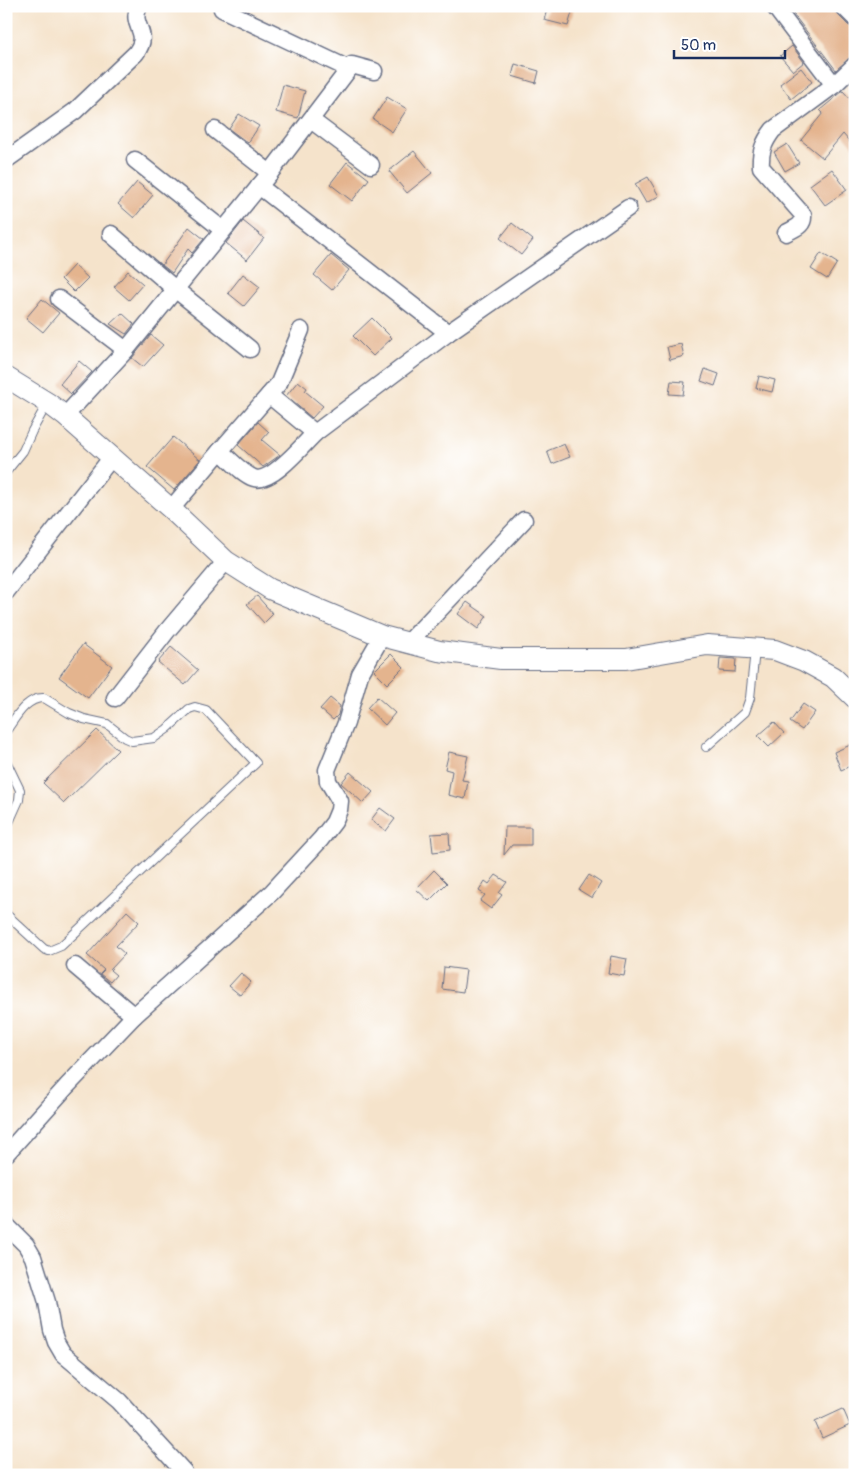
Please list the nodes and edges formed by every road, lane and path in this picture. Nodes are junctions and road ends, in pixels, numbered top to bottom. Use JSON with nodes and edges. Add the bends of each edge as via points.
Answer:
{"nodes":[{"id":1,"x":139,"y":6,"type":"edge"},
{"id":2,"x":774,"y":6,"type":"edge"},
{"id":3,"x":842,"y":6,"type":"edge"},
{"id":4,"x":222,"y":9,"type":"dead end"},
{"id":5,"x":855,"y":18,"type":"edge"},
{"id":6,"x":855,"y":65,"type":"edge"},
{"id":7,"x":349,"y":69,"type":"junction"},
{"id":8,"x":374,"y":71,"type":"dead end"},
{"id":9,"x":834,"y":84,"type":"junction"},
{"id":10,"x":311,"y":120,"type":"junction"},
{"id":11,"x":215,"y":130,"type":"dead end"},
{"id":12,"x":6,"y":160,"type":"edge"},
{"id":13,"x":135,"y":160,"type":"dead end"},
{"id":14,"x":371,"y":166,"type":"dead end"},
{"id":15,"x":270,"y":173,"type":"junction"},
{"id":16,"x":259,"y":186,"type":"junction"},
{"id":17,"x":628,"y":208,"type":"dead end"},
{"id":18,"x":224,"y":230,"type":"junction"},
{"id":19,"x":786,"y":233,"type":"dead end"},
{"id":20,"x":111,"y":234,"type":"dead end"},
{"id":21,"x":175,"y":290,"type":"junction"},
{"id":22,"x":58,"y":299,"type":"dead end"},
{"id":23,"x":301,"y":330,"type":"dead end"},
{"id":24,"x":448,"y":333,"type":"junction"},
{"id":25,"x":250,"y":349,"type":"dead end"},
{"id":26,"x":126,"y":350,"type":"junction"},
{"id":27,"x":6,"y":377,"type":"edge"},
{"id":28,"x":269,"y":396,"type":"junction"},
{"id":29,"x":48,"y":403,"type":"junction"},
{"id":30,"x":66,"y":416,"type":"junction"},
{"id":31,"x":316,"y":434,"type":"junction"},
{"id":32,"x":220,"y":451,"type":"junction"},
{"id":33,"x":112,"y":457,"type":"junction"},
{"id":34,"x":6,"y":472,"type":"edge"},
{"id":35,"x":171,"y":509,"type":"junction"},
{"id":36,"x":524,"y":520,"type":"dead end"},
{"id":37,"x":226,"y":561,"type":"junction"},
{"id":38,"x":6,"y":592,"type":"edge"},
{"id":39,"x":382,"y":636,"type":"junction"},
{"id":40,"x":408,"y":643,"type":"junction"},
{"id":41,"x":756,"y":648,"type":"junction"},
{"id":42,"x":115,"y":698,"type":"dead end"},
{"id":43,"x":855,"y":698,"type":"edge"},
{"id":44,"x":6,"y":731,"type":"edge"},
{"id":45,"x":706,"y":747,"type":"dead end"},
{"id":46,"x":6,"y":761,"type":"edge"},
{"id":47,"x":6,"y":829,"type":"edge"},
{"id":48,"x":6,"y":914,"type":"edge"},
{"id":49,"x":75,"y":966,"type":"dead end"},
{"id":50,"x":134,"y":1016,"type":"junction"},
{"id":51,"x":6,"y":1154,"type":"edge"},
{"id":52,"x":6,"y":1225,"type":"edge"},
{"id":53,"x":184,"y":1472,"type":"dead end"}],
"edges":[{"from":1,"to":12,"type":"street","via":[[136,22],[143,38],[136,53],[75,111]]},
{"from":2,"to":9,"type":"street"},
{"from":3,"to":5,"type":"street"},
{"from":4,"to":7,"type":"street"},
{"from":6,"to":9,"type":"street"},
{"from":7,"to":8,"type":"street","via":[[352,65]]},
{"from":7,"to":10,"type":"street"},
{"from":9,"to":19,"type":"street","via":[[774,130],[761,151],[761,167],[803,215],[801,225]]},
{"from":10,"to":14,"type":"street"},
{"from":10,"to":15,"type":"street"},
{"from":11,"to":15,"type":"street"},
{"from":13,"to":18,"type":"street"},
{"from":15,"to":16,"type":"street"},
{"from":16,"to":18,"type":"street"},
{"from":16,"to":24,"type":"street"},
{"from":17,"to":24,"type":"street"},
{"from":18,"to":21,"type":"street"},
{"from":20,"to":21,"type":"street"},
{"from":21,"to":25,"type":"street"},
{"from":21,"to":26,"type":"street"},
{"from":22,"to":26,"type":"street"},
{"from":23,"to":28,"type":"street","via":[[279,383]]},
{"from":24,"to":31,"type":"street"},
{"from":26,"to":30,"type":"street"},
{"from":27,"to":29,"type":"street"},
{"from":28,"to":31,"type":"street"},
{"from":28,"to":32,"type":"street"},
{"from":29,"to":30,"type":"street"},
{"from":29,"to":34,"type":"lane","via":[[23,451]]},
{"from":30,"to":33,"type":"street"},
{"from":31,"to":32,"type":"street","via":[[263,479],[253,478]]},
{"from":32,"to":35,"type":"street"},
{"from":33,"to":35,"type":"street"},
{"from":33,"to":38,"type":"street"},
{"from":35,"to":37,"type":"street"},
{"from":36,"to":40,"type":"street"},
{"from":37,"to":39,"type":"street","via":[[270,589]]},
{"from":37,"to":42,"type":"street"},
{"from":39,"to":40,"type":"street"},
{"from":39,"to":50,"type":"street","via":[[360,674],[346,723],[327,770],[328,781],[340,801],[334,822],[272,892]]},
{"from":40,"to":41,"type":"street","via":[[439,651],[528,660],[626,659],[707,645]]},
{"from":41,"to":43,"type":"street","via":[[775,650],[804,661],[833,677]]},
{"from":41,"to":45,"type":"lane","via":[[750,698],[745,712]]},
{"from":44,"to":48,"type":"lane","via":[[25,706],[39,698],[84,719],[107,724],[132,741],[154,738],[189,709],[200,707],[256,763],[55,950],[40,947]]},
{"from":46,"to":47,"type":"lane","via":[[20,790]]},
{"from":49,"to":50,"type":"street"},
{"from":50,"to":51,"type":"street"},
{"from":52,"to":53,"type":"street","via":[[33,1257],[52,1330],[63,1354],[119,1401]]}]}
